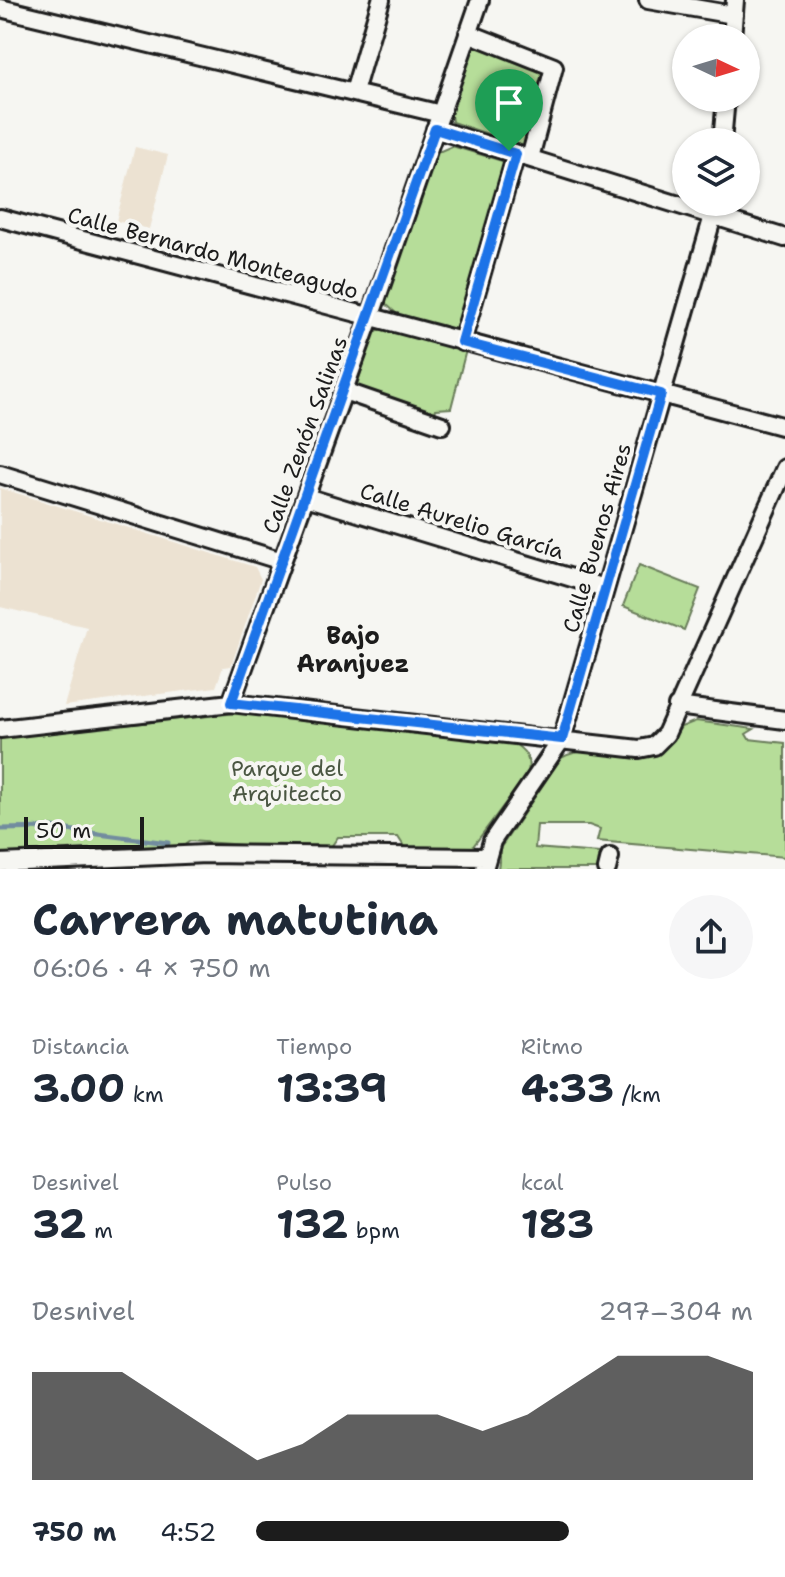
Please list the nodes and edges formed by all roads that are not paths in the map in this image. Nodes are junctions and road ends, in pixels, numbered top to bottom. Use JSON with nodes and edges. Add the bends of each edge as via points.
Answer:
{"nodes":[{"id":1,"x":381,"y":0,"type":"edge"},
{"id":2,"x":480,"y":0,"type":"edge"},
{"id":3,"x":648,"y":0,"type":"edge"},
{"id":4,"x":734,"y":7,"type":"edge"},
{"id":5,"x":0,"y":8,"type":"edge"},
{"id":6,"x":468,"y":33,"type":"junction"},
{"id":7,"x":354,"y":92,"type":"junction"},
{"id":8,"x":438,"y":122,"type":"junction"},
{"id":9,"x":523,"y":156,"type":"junction"},
{"id":10,"x":672,"y":197,"type":"edge"},
{"id":11,"x":714,"y":216,"type":"edge"},
{"id":12,"x":733,"y":216,"type":"edge"},
{"id":13,"x":0,"y":218,"type":"edge"},
{"id":14,"x":785,"y":238,"type":"edge"},
{"id":15,"x":370,"y":318,"type":"junction"},
{"id":16,"x":462,"y":342,"type":"junction"},
{"id":17,"x":344,"y":391,"type":"junction"},
{"id":18,"x":661,"y":394,"type":"junction"},
{"id":19,"x":442,"y":425,"type":"dead end"},
{"id":20,"x":785,"y":427,"type":"edge"},
{"id":21,"x":785,"y":468,"type":"edge"},
{"id":22,"x":0,"y":474,"type":"edge"},
{"id":23,"x":306,"y":497,"type":"junction"},
{"id":24,"x":282,"y":561,"type":"junction"},
{"id":25,"x":605,"y":588,"type":"junction"},
{"id":26,"x":231,"y":703,"type":"junction"},
{"id":27,"x":677,"y":706,"type":"junction"},
{"id":28,"x":785,"y":720,"type":"edge"},
{"id":29,"x":0,"y":729,"type":"edge"},
{"id":30,"x":562,"y":739,"type":"junction"},
{"id":31,"x":188,"y":862,"type":"edge"},
{"id":32,"x":0,"y":863,"type":"edge"},
{"id":33,"x":485,"y":863,"type":"edge"}],
"edges":[{"from":1,"to":7,"type":"street"},
{"from":2,"to":6,"type":"street","name":"Calle Zenón Salinas"},
{"from":3,"to":4,"type":"street"},
{"from":5,"to":7,"type":"street"},
{"from":6,"to":8,"type":"street","name":"Calle Zenón Salinas"},
{"from":6,"to":9,"type":"street","via":[[554,67]]},
{"from":7,"to":8,"type":"street"},
{"from":8,"to":9,"type":"street"},
{"from":8,"to":15,"type":"street","name":"Calle Zenón Salinas"},
{"from":9,"to":10,"type":"street"},
{"from":9,"to":16,"type":"street"},
{"from":11,"to":18,"type":"street","name":"Calle Buenos Aires"},
{"from":12,"to":14,"type":"street"},
{"from":13,"to":15,"type":"street","name":"Calle Bernardo Monteagudo"},
{"from":15,"to":16,"type":"street","name":"Calle Bernardo Monteagudo"},
{"from":15,"to":17,"type":"street","name":"Calle Zenón Salinas"},
{"from":16,"to":18,"type":"street","name":"Calle Bernardo Monteagudo"},
{"from":17,"to":19,"type":"street"},
{"from":17,"to":23,"type":"street","name":"Calle Zenón Salinas"},
{"from":18,"to":20,"type":"street","name":"Calle Bernardo Monteagudo"},
{"from":18,"to":25,"type":"street","name":"Calle Buenos Aires"},
{"from":21,"to":27,"type":"street"},
{"from":22,"to":24,"type":"street"},
{"from":23,"to":24,"type":"street","name":"Calle Zenón Salinas"},
{"from":23,"to":25,"type":"street","name":"Calle Aurelio García"},
{"from":24,"to":26,"type":"street","name":"Calle Zenón Salinas"},
{"from":25,"to":30,"type":"street","name":"Calle Buenos Aires"},
{"from":26,"to":29,"type":"street"},
{"from":26,"to":30,"type":"street"},
{"from":27,"to":28,"type":"street"},
{"from":27,"to":30,"type":"street","via":[[666,734],[654,746],[639,749]]},
{"from":30,"to":33,"type":"street","name":"Calle Buenos Aires","via":[[492,841]]},
{"from":31,"to":32,"type":"street"},
{"from":31,"to":33,"type":"street"}]}
